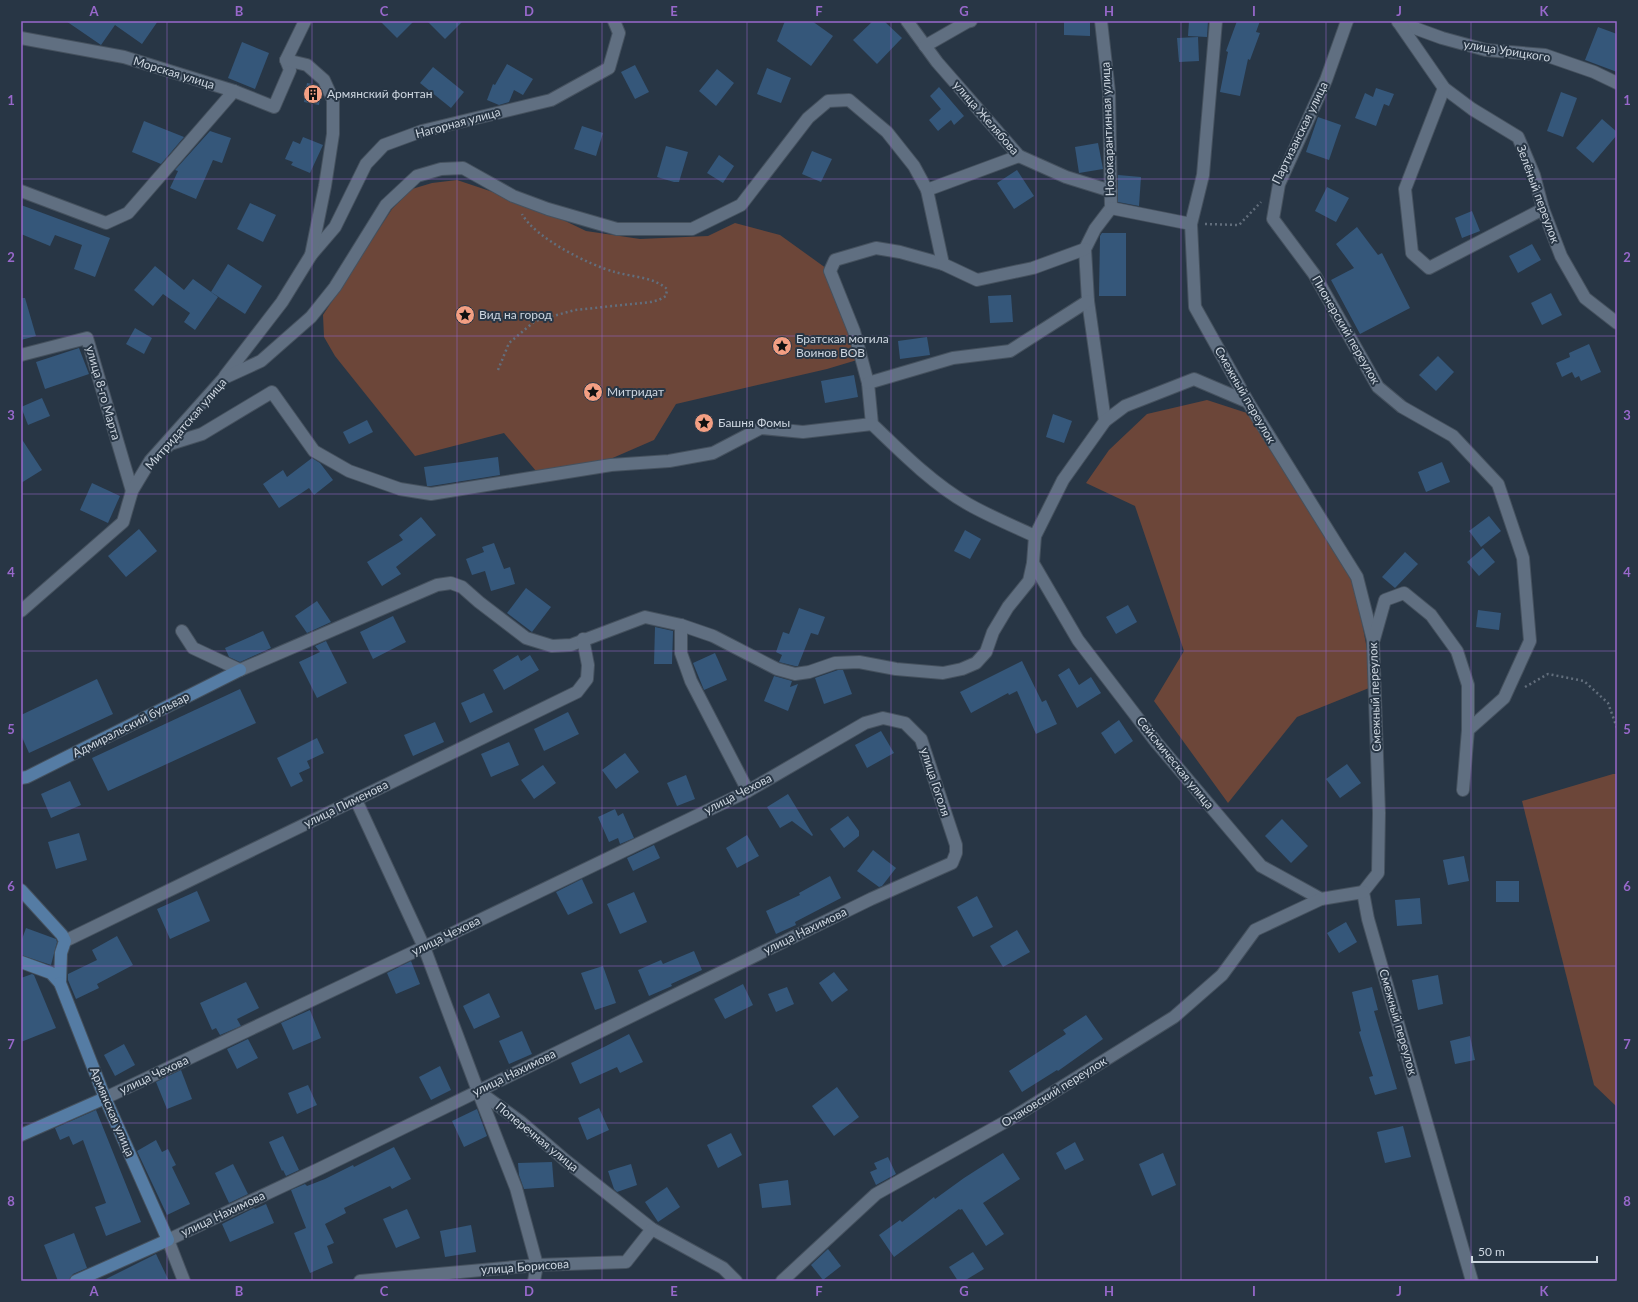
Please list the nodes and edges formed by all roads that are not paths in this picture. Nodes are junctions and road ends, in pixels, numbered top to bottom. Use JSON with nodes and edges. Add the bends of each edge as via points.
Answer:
{"nodes":[{"id":1,"x":305,"y":21,"type":"edge"},
{"id":2,"x":614,"y":21,"type":"edge"},
{"id":3,"x":907,"y":21,"type":"edge"},
{"id":4,"x":971,"y":21,"type":"edge"},
{"id":5,"x":1101,"y":21,"type":"edge"},
{"id":6,"x":1216,"y":21,"type":"edge"},
{"id":7,"x":1347,"y":21,"type":"edge"},
{"id":8,"x":1398,"y":22,"type":"edge"},
{"id":9,"x":21,"y":38,"type":"edge"},
{"id":10,"x":925,"y":46,"type":"junction"},
{"id":11,"x":286,"y":60,"type":"junction"},
{"id":12,"x":1617,"y":83,"type":"edge"},
{"id":13,"x":1444,"y":88,"type":"junction"},
{"id":14,"x":234,"y":91,"type":"junction"},
{"id":15,"x":1019,"y":156,"type":"junction"},
{"id":16,"x":1279,"y":184,"type":"joint"},
{"id":17,"x":927,"y":190,"type":"junction"},
{"id":18,"x":21,"y":191,"type":"edge"},
{"id":19,"x":1111,"y":191,"type":"junction"},
{"id":20,"x":1111,"y":208,"type":"junction"},
{"id":21,"x":1544,"y":209,"type":"junction"},
{"id":22,"x":1191,"y":224,"type":"junction"},
{"id":23,"x":1085,"y":249,"type":"junction"},
{"id":24,"x":311,"y":255,"type":"junction"},
{"id":25,"x":943,"y":264,"type":"junction"},
{"id":26,"x":1088,"y":301,"type":"junction"},
{"id":27,"x":1617,"y":322,"type":"edge"},
{"id":28,"x":21,"y":355,"type":"edge"},
{"id":29,"x":224,"y":378,"type":"junction"},
{"id":30,"x":868,"y":383,"type":"junction"},
{"id":31,"x":1248,"y":402,"type":"junction"},
{"id":32,"x":1105,"y":421,"type":"junction"},
{"id":33,"x":872,"y":424,"type":"junction"},
{"id":34,"x":150,"y":461,"type":"junction"},
{"id":35,"x":132,"y":491,"type":"junction"},
{"id":36,"x":1035,"y":536,"type":"junction"},
{"id":37,"x":1033,"y":563,"type":"junction"},
{"id":38,"x":21,"y":611,"type":"edge"},
{"id":39,"x":681,"y":625,"type":"junction"},
{"id":40,"x":182,"y":631,"type":"dead end"},
{"id":41,"x":583,"y":640,"type":"junction"},
{"id":42,"x":1373,"y":640,"type":"junction"},
{"id":43,"x":240,"y":670,"type":"junction"},
{"id":44,"x":865,"y":723,"type":"joint"},
{"id":45,"x":1468,"y":730,"type":"junction"},
{"id":46,"x":21,"y":778,"type":"edge"},
{"id":47,"x":1463,"y":790,"type":"dead end"},
{"id":48,"x":748,"y":791,"type":"junction"},
{"id":49,"x":356,"y":800,"type":"junction"},
{"id":50,"x":952,"y":863,"type":"joint"},
{"id":51,"x":21,"y":890,"type":"edge"},
{"id":52,"x":1363,"y":892,"type":"junction"},
{"id":53,"x":1321,"y":899,"type":"junction"},
{"id":54,"x":65,"y":941,"type":"junction"},
{"id":55,"x":424,"y":947,"type":"junction"},
{"id":56,"x":21,"y":962,"type":"edge"},
{"id":57,"x":60,"y":983,"type":"junction"},
{"id":58,"x":478,"y":1091,"type":"junction"},
{"id":59,"x":105,"y":1098,"type":"junction"},
{"id":60,"x":21,"y":1135,"type":"edge"},
{"id":61,"x":652,"y":1229,"type":"junction"},
{"id":62,"x":168,"y":1240,"type":"junction"},
{"id":63,"x":537,"y":1265,"type":"junction"},
{"id":64,"x":384,"y":1280,"type":"edge"},
{"id":65,"x":76,"y":1281,"type":"edge"},
{"id":66,"x":184,"y":1281,"type":"edge"},
{"id":67,"x":360,"y":1281,"type":"edge"},
{"id":68,"x":534,"y":1281,"type":"edge"},
{"id":69,"x":736,"y":1281,"type":"edge"},
{"id":70,"x":782,"y":1281,"type":"edge"},
{"id":71,"x":1472,"y":1281,"type":"edge"}],
"edges":[{"from":1,"to":11,"type":"street"},
{"from":2,"to":24,"type":"street","name":"Нагорная улица","via":[[619,33],[609,68],[589,79],[550,100],[422,131],[384,145],[366,164],[335,227]]},
{"from":3,"to":10,"type":"street","name":"улица Желябова"},
{"from":4,"to":10,"type":"street"},
{"from":5,"to":19,"type":"street","name":"Новокарантинная улица","via":[[1108,92]]},
{"from":6,"to":22,"type":"street","name":"Смежный переулок","via":[[1203,175]]},
{"from":7,"to":16,"type":"street","name":"Партизанская улица","via":[[1326,80]]},
{"from":8,"to":12,"type":"street","name":"улица Урицкого","via":[[1486,50],[1545,55]]},
{"from":8,"to":13,"type":"street","name":"Зелёный переулок"},
{"from":9,"to":14,"type":"street","name":"Морская улица","via":[[124,57]]},
{"from":10,"to":15,"type":"street","name":"улица Желябова"},
{"from":11,"to":14,"type":"street","name":"Морская улица","via":[[290,70],[274,107]]},
{"from":11,"to":24,"type":"street","via":[[307,66],[324,80],[332,100],[333,134]]},
{"from":13,"to":21,"type":"street","name":"Зелёный переулок","via":[[1472,109],[1518,137],[1534,175]]},
{"from":13,"to":21,"type":"street","via":[[1404,189],[1412,253],[1429,268]]},
{"from":14,"to":18,"type":"street","via":[[128,213],[106,223]]},
{"from":15,"to":17,"type":"street"},
{"from":15,"to":19,"type":"street","name":"улица Желябова","via":[[1066,177]]},
{"from":16,"to":45,"type":"street","name":"Пионерский переулок","via":[[1273,219],[1314,274],[1378,387],[1402,407],[1453,436],[1498,484],[1522,558],[1530,640],[1504,698]]},
{"from":17,"to":25,"type":"street","name":"Митридатская улица"},
{"from":17,"to":29,"type":"street","name":"Митридатская улица","via":[[914,166],[887,132],[850,100],[828,101],[808,118],[741,205],[692,229],[617,229],[513,196],[463,168],[417,176],[386,205],[335,287],[310,317],[261,361]]},
{"from":19,"to":20,"type":"street","name":"Новокарантинная улица"},
{"from":20,"to":22,"type":"street"},
{"from":20,"to":23,"type":"street","name":"Новокарантинная улица","via":[[1095,229]]},
{"from":21,"to":27,"type":"street","name":"Зелёный переулок","via":[[1561,256],[1585,298]]},
{"from":22,"to":31,"type":"street","name":"Смежный переулок","via":[[1195,307]]},
{"from":23,"to":25,"type":"street","via":[[1033,268],[977,280]]},
{"from":23,"to":26,"type":"street","name":"Новокарантинная улица"},
{"from":24,"to":29,"type":"street","via":[[282,302]]},
{"from":25,"to":30,"type":"street","via":[[876,248],[835,260],[830,271],[854,331]]},
{"from":26,"to":30,"type":"street","via":[[1010,351],[953,358]]},
{"from":26,"to":32,"type":"street","name":"Новокарантинная улица"},
{"from":28,"to":35,"type":"street","name":"улица 8-го Марта","via":[[87,338]]},
{"from":29,"to":34,"type":"street","name":"Митридатская улица"},
{"from":30,"to":33,"type":"street"},
{"from":31,"to":32,"type":"street","via":[[1194,379],[1126,406]]},
{"from":31,"to":42,"type":"street","name":"Смежный переулок","via":[[1357,576]]},
{"from":32,"to":36,"type":"street","via":[[1063,480]]},
{"from":33,"to":34,"type":"street","via":[[803,432],[761,428],[713,453],[669,461],[611,465],[431,494],[400,489],[349,471],[314,451],[272,392],[202,434],[170,444]]},
{"from":33,"to":36,"type":"street","via":[[928,474],[968,504]]},
{"from":34,"to":35,"type":"street","name":"Митридатская улица"},
{"from":35,"to":38,"type":"street","name":"Митридатская улица","via":[[124,522]]},
{"from":36,"to":37,"type":"street"},
{"from":37,"to":39,"type":"street","via":[[1030,581],[1004,613],[993,632],[986,652],[976,663],[962,670],[943,673],[896,669],[859,662],[836,663],[795,674],[777,669],[713,636]]},
{"from":37,"to":53,"type":"street","name":"Сейсмическая улица","via":[[1078,640],[1156,742],[1261,866]]},
{"from":39,"to":41,"type":"street","via":[[645,617]]},
{"from":39,"to":48,"type":"street","via":[[681,653],[691,681]]},
{"from":40,"to":43,"type":"street","via":[[194,648]]},
{"from":41,"to":43,"type":"street","via":[[571,645],[552,646],[526,638],[462,587],[451,583],[437,585]]},
{"from":41,"to":49,"type":"street","name":"улица Пименова","via":[[588,665],[587,680],[578,692]]},
{"from":42,"to":45,"type":"street","via":[[1385,600],[1404,592],[1431,615],[1458,651],[1468,684]]},
{"from":42,"to":52,"type":"street","name":"Смежный переулок","via":[[1379,813],[1378,873]]},
{"from":43,"to":46,"type":"street","name":"Адмиральский бульвар"},
{"from":44,"to":48,"type":"street","name":"улица Чехова"},
{"from":44,"to":50,"type":"street","name":"улица Гоголя","via":[[883,718],[905,723],[921,739],[956,844],[956,854]]},
{"from":45,"to":47,"type":"street"},
{"from":48,"to":55,"type":"street","name":"улица Чехова"},
{"from":49,"to":54,"type":"street","name":"улица Пименова"},
{"from":49,"to":55,"type":"street"},
{"from":50,"to":58,"type":"street","name":"улица Нахимова","via":[[864,902]]},
{"from":51,"to":54,"type":"street"},
{"from":52,"to":53,"type":"street"},
{"from":52,"to":71,"type":"street","name":"Смежный переулок","via":[[1370,926]]},
{"from":53,"to":70,"type":"street","name":"Очаковский переулок","via":[[1255,930],[1222,975],[1174,1018],[1012,1118],[876,1194]]},
{"from":54,"to":57,"type":"street","name":"Армянская улица","via":[[61,953]]},
{"from":55,"to":58,"type":"street"},
{"from":55,"to":59,"type":"street","name":"улица Чехова"},
{"from":56,"to":57,"type":"street","name":"Армянская улица","via":[[51,973]]},
{"from":57,"to":59,"type":"street","name":"Армянская улица"},
{"from":58,"to":61,"type":"street","name":"Поперечная улица","via":[[521,1122]]},
{"from":58,"to":62,"type":"street","name":"улица Нахимова"},
{"from":58,"to":63,"type":"street","via":[[516,1188]]},
{"from":59,"to":60,"type":"street","name":"улица Чехова"},
{"from":59,"to":62,"type":"street","name":"Армянская улица"},
{"from":61,"to":63,"type":"street","name":"улица Борисова","via":[[626,1262]]},
{"from":61,"to":69,"type":"street","name":"Поперечная улица","via":[[723,1268]]},
{"from":62,"to":65,"type":"street","name":"улица Нахимова"},
{"from":62,"to":66,"type":"street"},
{"from":63,"to":64,"type":"street","name":"улица Борисова"},
{"from":63,"to":68,"type":"street"},
{"from":64,"to":67,"type":"street","name":"улица Борисова"}]}
